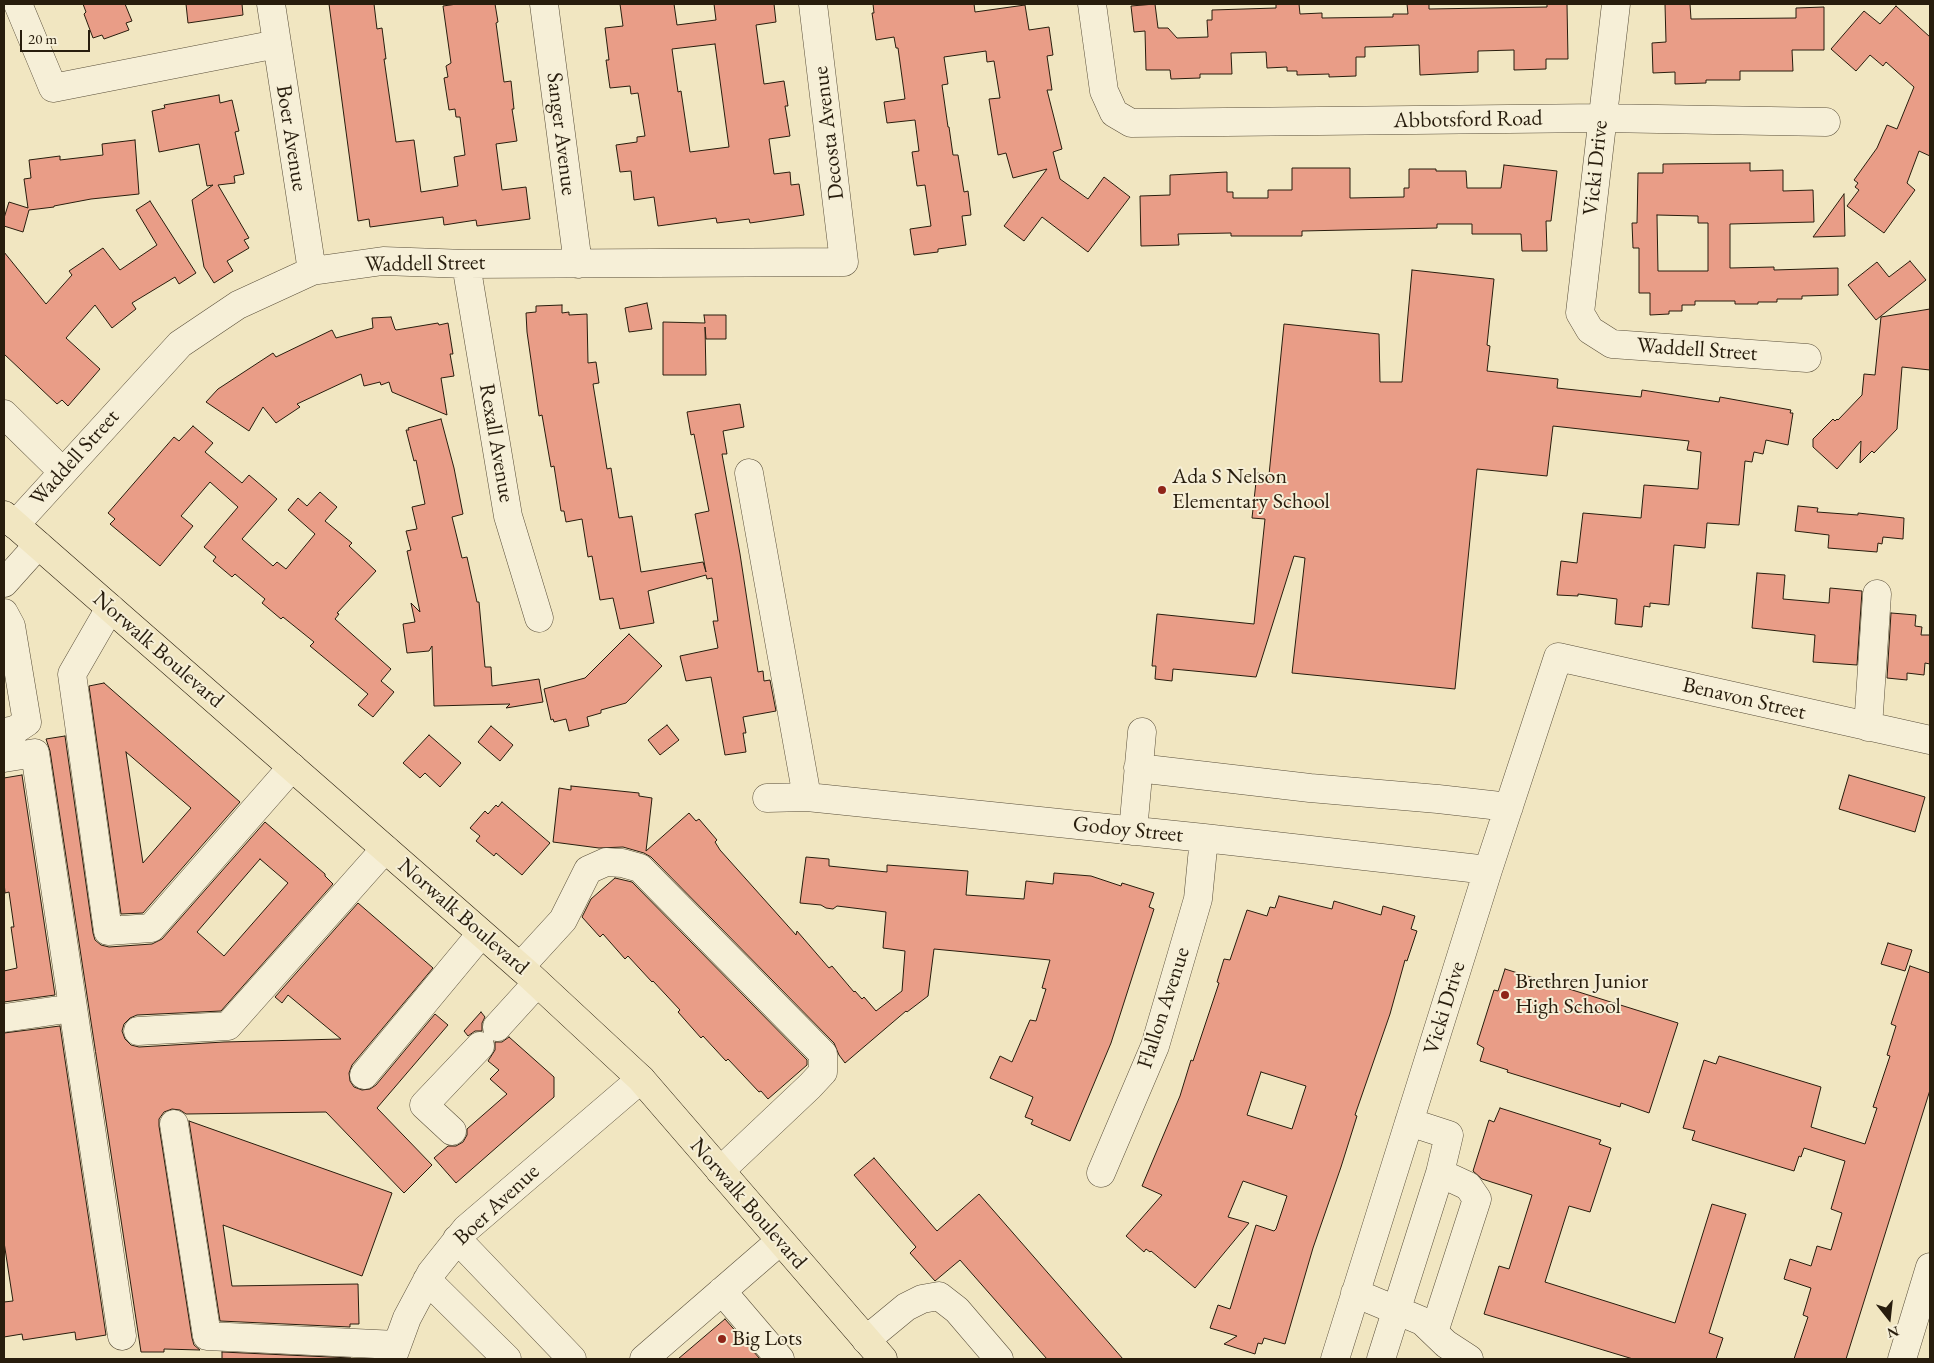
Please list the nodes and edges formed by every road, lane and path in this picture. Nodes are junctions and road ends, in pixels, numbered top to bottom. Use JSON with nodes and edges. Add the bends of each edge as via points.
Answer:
{"nodes":[{"id":1,"x":18,"y":4,"type":"edge"},
{"id":2,"x":271,"y":4,"type":"edge"},
{"id":3,"x":544,"y":4,"type":"edge"},
{"id":4,"x":813,"y":4,"type":"edge"},
{"id":5,"x":1092,"y":4,"type":"edge"},
{"id":6,"x":1616,"y":4,"type":"edge"},
{"id":7,"x":276,"y":44,"type":"junction"},
{"id":8,"x":1602,"y":118,"type":"junction"},
{"id":9,"x":1826,"y":122,"type":"dead end"},
{"id":10,"x":844,"y":262,"type":"joint"},
{"id":11,"x":466,"y":264,"type":"junction"},
{"id":12,"x":578,"y":264,"type":"junction"},
{"id":13,"x":312,"y":271,"type":"junction"},
{"id":14,"x":1590,"y":330,"type":"joint"},
{"id":15,"x":1808,"y":358,"type":"dead end"},
{"id":16,"x":4,"y":414,"type":"edge"},
{"id":17,"x":62,"y":471,"type":"junction"},
{"id":18,"x":749,"y":473,"type":"dead end"},
{"id":19,"x":9,"y":520,"type":"edge"},
{"id":20,"x":38,"y":545,"type":"junction"},
{"id":21,"x":4,"y":583,"type":"edge"},
{"id":22,"x":1876,"y":594,"type":"dead end"},
{"id":23,"x":110,"y":608,"type":"junction"},
{"id":24,"x":4,"y":613,"type":"edge"},
{"id":25,"x":539,"y":618,"type":"dead end"},
{"id":26,"x":1558,"y":657,"type":"joint"},
{"id":27,"x":1868,"y":726,"type":"junction"},
{"id":28,"x":4,"y":732,"type":"edge"},
{"id":29,"x":1142,"y":732,"type":"dead end"},
{"id":30,"x":1930,"y":740,"type":"edge"},
{"id":31,"x":4,"y":758,"type":"edge"},
{"id":32,"x":292,"y":767,"type":"junction"},
{"id":33,"x":1138,"y":768,"type":"junction"},
{"id":34,"x":807,"y":797,"type":"junction"},
{"id":35,"x":767,"y":798,"type":"dead end"},
{"id":36,"x":1509,"y":807,"type":"junction"},
{"id":37,"x":1133,"y":831,"type":"junction"},
{"id":38,"x":1204,"y":838,"type":"junction"},
{"id":39,"x":385,"y":849,"type":"junction"},
{"id":40,"x":1488,"y":870,"type":"junction"},
{"id":41,"x":481,"y":934,"type":"junction"},
{"id":42,"x":528,"y":975,"type":"junction"},
{"id":43,"x":73,"y":1008,"type":"junction"},
{"id":44,"x":4,"y":1018,"type":"edge"},
{"id":45,"x":138,"y":1030,"type":"dead end"},
{"id":46,"x":364,"y":1075,"type":"dead end"},
{"id":47,"x":640,"y":1079,"type":"junction"},
{"id":48,"x":1409,"y":1122,"type":"junction"},
{"id":49,"x":174,"y":1124,"type":"dead end"},
{"id":50,"x":452,"y":1131,"type":"dead end"},
{"id":51,"x":720,"y":1171,"type":"junction"},
{"id":52,"x":1101,"y":1173,"type":"dead end"},
{"id":53,"x":1440,"y":1173,"type":"junction"},
{"id":54,"x":457,"y":1239,"type":"junction"},
{"id":55,"x":780,"y":1240,"type":"junction"},
{"id":56,"x":1930,"y":1267,"type":"edge"},
{"id":57,"x":427,"y":1280,"type":"junction"},
{"id":58,"x":722,"y":1291,"type":"junction"},
{"id":59,"x":1355,"y":1293,"type":"junction"},
{"id":60,"x":1398,"y":1311,"type":"junction"},
{"id":61,"x":122,"y":1336,"type":"dead end"},
{"id":62,"x":1441,"y":1345,"type":"edge"},
{"id":63,"x":874,"y":1350,"type":"edge"},
{"id":64,"x":394,"y":1352,"type":"edge"},
{"id":65,"x":507,"y":1359,"type":"edge"},
{"id":66,"x":572,"y":1359,"type":"edge"},
{"id":67,"x":644,"y":1359,"type":"edge"},
{"id":68,"x":780,"y":1359,"type":"edge"},
{"id":69,"x":999,"y":1359,"type":"edge"},
{"id":70,"x":1335,"y":1359,"type":"edge"},
{"id":71,"x":1381,"y":1359,"type":"edge"},
{"id":72,"x":1469,"y":1359,"type":"edge"},
{"id":73,"x":1902,"y":1359,"type":"edge"}],
"edges":[{"from":1,"to":7,"type":"street","via":[[53,88]]},
{"from":2,"to":7,"type":"street","name":"Boer Avenue"},
{"from":3,"to":12,"type":"street","name":"Sanger Avenue"},
{"from":4,"to":10,"type":"street","name":"Decosta Avenue"},
{"from":5,"to":8,"type":"street","name":"Abbotsford Road","via":[[1104,91],[1114,112],[1132,123]]},
{"from":6,"to":8,"type":"street","name":"Vicki Drive"},
{"from":7,"to":13,"type":"street","name":"Boer Avenue"},
{"from":8,"to":9,"type":"street","name":"Abbotsford Road"},
{"from":8,"to":14,"type":"street","name":"Vicki Drive","via":[[1580,313]]},
{"from":10,"to":12,"type":"street","name":"Waddell Street"},
{"from":11,"to":12,"type":"street","name":"Waddell Street"},
{"from":11,"to":13,"type":"street","name":"Waddell Street","via":[[383,261]]},
{"from":11,"to":25,"type":"street","name":"Rexall Avenue","via":[[508,516]]},
{"from":13,"to":17,"type":"street","name":"Waddell Street","via":[[238,305],[180,344]]},
{"from":14,"to":15,"type":"street","name":"Waddell Street","via":[[1612,344]]},
{"from":16,"to":17,"type":"street"},
{"from":17,"to":19,"type":"street","name":"Waddell Street"},
{"from":18,"to":34,"type":"street"},
{"from":19,"to":20,"type":"main road","name":"Norwalk Boulevard"},
{"from":20,"to":21,"type":"street"},
{"from":20,"to":23,"type":"main road","name":"Norwalk Boulevard"},
{"from":22,"to":27,"type":"street"},
{"from":23,"to":32,"type":"main road","name":"Norwalk Boulevard"},
{"from":23,"to":32,"type":"street","via":[[72,674],[108,931],[151,928]]},
{"from":24,"to":28,"type":"street","via":[[12,626],[27,722],[15,730]]},
{"from":26,"to":27,"type":"street","name":"Benavon Street"},
{"from":26,"to":36,"type":"street","name":"Vicki Drive"},
{"from":27,"to":30,"type":"street","name":"Benavon Street"},
{"from":29,"to":33,"type":"street"},
{"from":31,"to":43,"type":"street","via":[[35,753]]},
{"from":32,"to":39,"type":"main road","name":"Norwalk Boulevard"},
{"from":33,"to":36,"type":"street"},
{"from":33,"to":37,"type":"street"},
{"from":34,"to":35,"type":"street","name":"Godoy Street"},
{"from":34,"to":37,"type":"street","name":"Godoy Street"},
{"from":36,"to":40,"type":"street","name":"Vicki Drive"},
{"from":37,"to":38,"type":"street","name":"Godoy Street"},
{"from":38,"to":40,"type":"street","name":"Godoy Street"},
{"from":38,"to":52,"type":"street","name":"Flallon Avenue","via":[[1198,899],[1155,1046]]},
{"from":39,"to":41,"type":"main road","name":"Norwalk Boulevard"},
{"from":39,"to":45,"type":"street","via":[[228,1026]]},
{"from":40,"to":48,"type":"street","name":"Vicki Drive"},
{"from":41,"to":42,"type":"main road","name":"Norwalk Boulevard"},
{"from":41,"to":46,"type":"street"},
{"from":42,"to":47,"type":"main road","name":"Norwalk Boulevard"},
{"from":42,"to":50,"type":"street","via":[[489,1037],[424,1104]]},
{"from":42,"to":51,"type":"street","via":[[563,920],[588,870],[606,862],[640,868],[668,896],[822,1054],[823,1072]]},
{"from":43,"to":44,"type":"street"},
{"from":43,"to":61,"type":"street"},
{"from":47,"to":51,"type":"main road","name":"Norwalk Boulevard"},
{"from":47,"to":54,"type":"street","name":"Boer Avenue"},
{"from":48,"to":53,"type":"street","via":[[1449,1134]]},
{"from":48,"to":59,"type":"street","name":"Vicki Drive"},
{"from":49,"to":64,"type":"street","via":[[207,1336]]},
{"from":51,"to":55,"type":"main road","name":"Norwalk Boulevard"},
{"from":53,"to":60,"type":"street"},
{"from":53,"to":62,"type":"street","via":[[1468,1186],[1477,1199]]},
{"from":54,"to":57,"type":"street","name":"Boer Avenue"},
{"from":54,"to":66,"type":"street"},
{"from":55,"to":58,"type":"street"},
{"from":55,"to":63,"type":"main road","name":"Norwalk Boulevard"},
{"from":56,"to":73,"type":"street"},
{"from":57,"to":64,"type":"street","name":"Boer Avenue"},
{"from":57,"to":65,"type":"street"},
{"from":58,"to":67,"type":"street"},
{"from":58,"to":68,"type":"street"},
{"from":59,"to":60,"type":"street"},
{"from":59,"to":70,"type":"street","name":"Vicki Drive"},
{"from":60,"to":62,"type":"street","via":[[1422,1321]]},
{"from":60,"to":71,"type":"street"},
{"from":62,"to":72,"type":"street"},
{"from":63,"to":69,"type":"street","via":[[906,1307],[922,1298],[939,1296],[957,1310]]}]}
